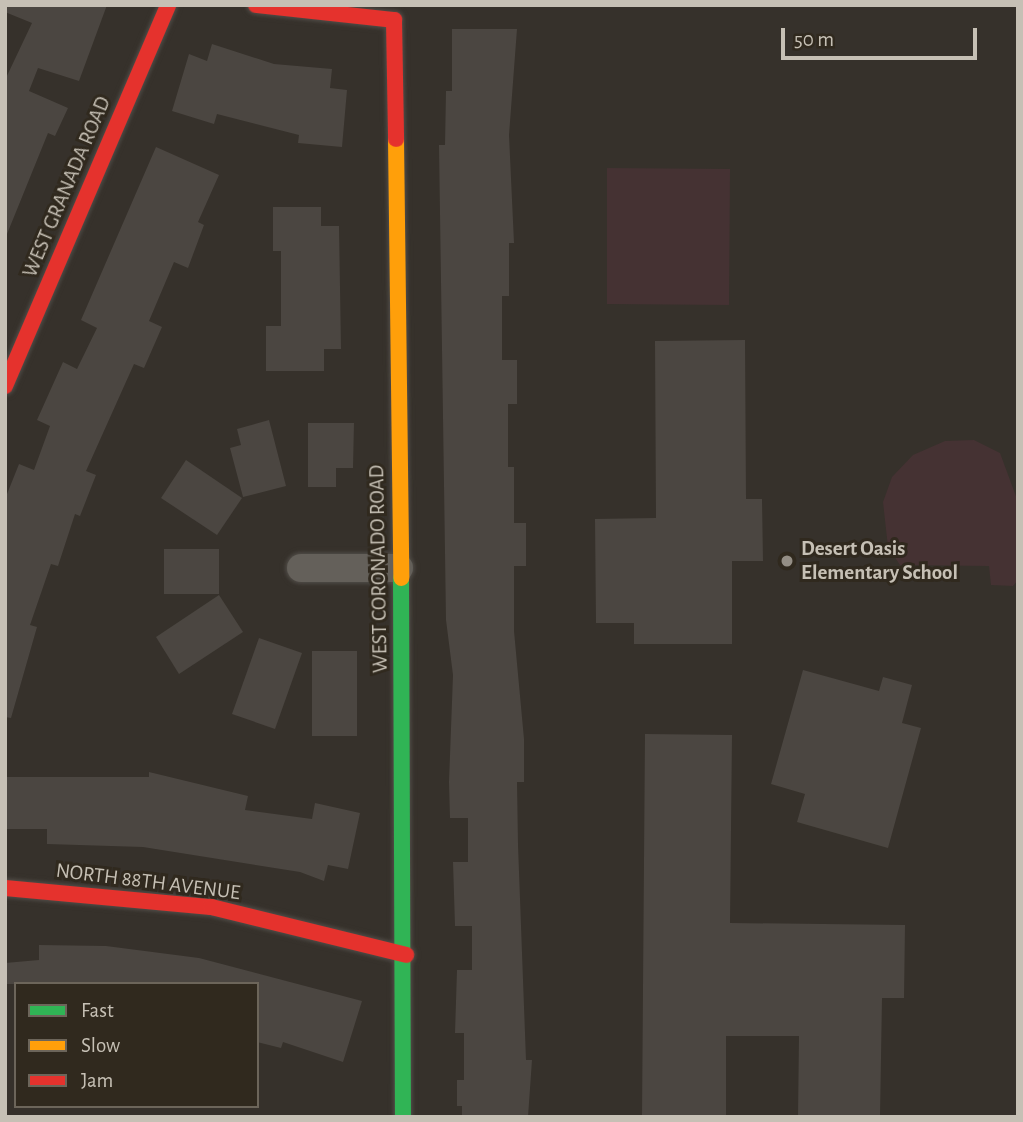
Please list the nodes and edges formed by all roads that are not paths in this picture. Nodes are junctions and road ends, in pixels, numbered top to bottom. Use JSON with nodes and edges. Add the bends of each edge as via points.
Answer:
{"nodes":[{"id":1,"x":168,"y":5,"type":"edge"},
{"id":2,"x":256,"y":5,"type":"edge"},
{"id":3,"x":5,"y":386,"type":"edge"},
{"id":4,"x":301,"y":568,"type":"dead end"},
{"id":5,"x":399,"y":568,"type":"junction"},
{"id":6,"x":5,"y":888,"type":"edge"},
{"id":7,"x":406,"y":955,"type":"junction"},
{"id":8,"x":403,"y":1117,"type":"edge"}],
"edges":[{"from":1,"to":3,"type":"street","name":"WEST GRANADA ROAD"},
{"from":2,"to":5,"type":"street","name":"WEST CORONADO ROAD","via":[[394,20]]},
{"from":4,"to":5,"type":"street"},
{"from":5,"to":7,"type":"street","name":"WEST CORONADO ROAD"},
{"from":6,"to":7,"type":"street","name":"NORTH 88TH AVENUE","via":[[211,906]]},
{"from":7,"to":8,"type":"street","name":"WEST CORONADO ROAD"}]}
